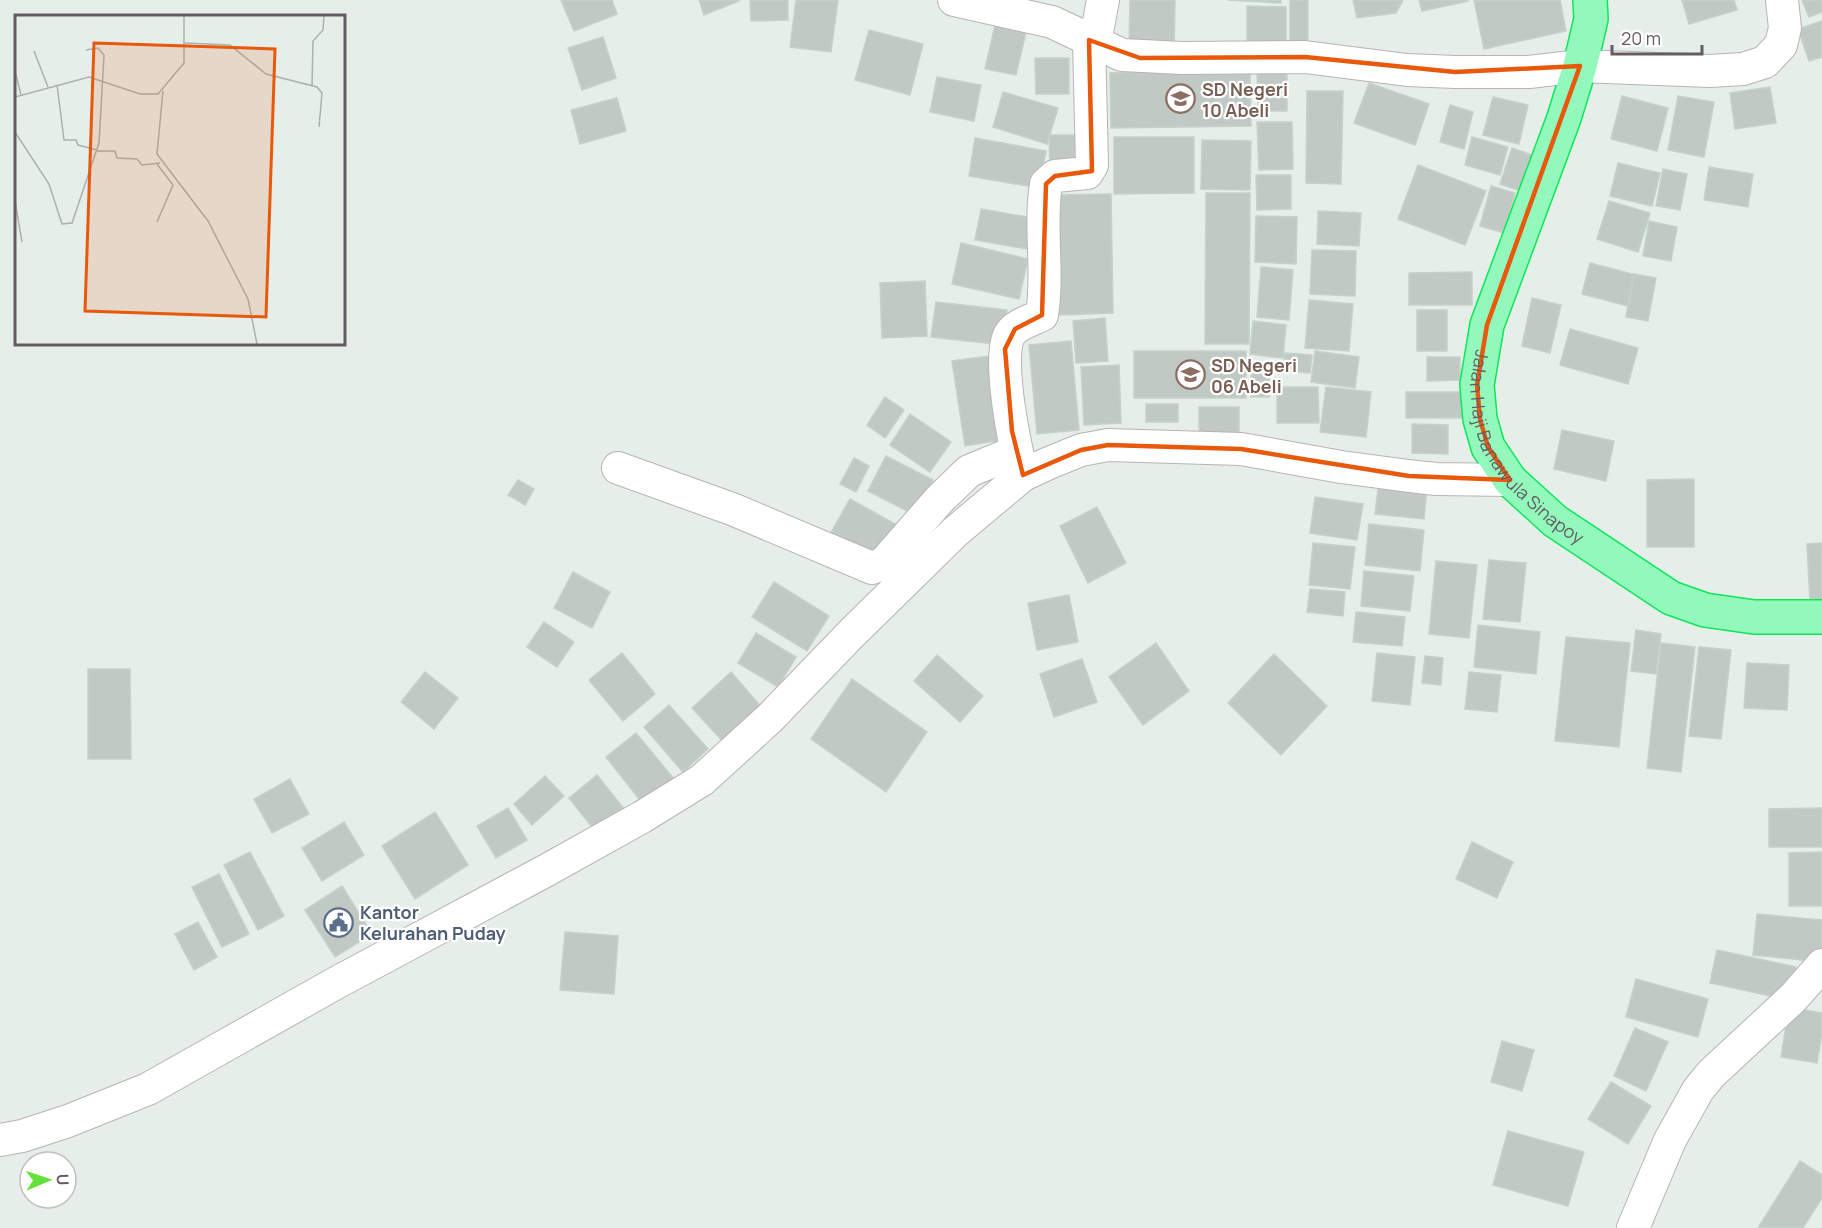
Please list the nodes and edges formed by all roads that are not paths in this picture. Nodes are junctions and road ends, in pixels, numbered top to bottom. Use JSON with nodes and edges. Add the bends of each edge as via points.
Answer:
{"nodes":[{"id":1,"x":954,"y":0,"type":"edge"},
{"id":2,"x":1103,"y":0,"type":"edge"},
{"id":3,"x":1590,"y":0,"type":"edge"},
{"id":4,"x":1782,"y":0,"type":"edge"},
{"id":5,"x":1092,"y":42,"type":"junction"},
{"id":6,"x":1580,"y":66,"type":"junction"},
{"id":7,"x":1019,"y":464,"type":"junction"},
{"id":8,"x":618,"y":468,"type":"dead end"},
{"id":9,"x":1510,"y":480,"type":"junction"},
{"id":10,"x":1822,"y":618,"type":"edge"},
{"id":11,"x":1822,"y":964,"type":"edge"},
{"id":12,"x":0,"y":1140,"type":"edge"},
{"id":13,"x":1633,"y":1228,"type":"edge"}],
"edges":[{"from":1,"to":5,"type":"street","via":[[1053,22]]},
{"from":2,"to":5,"type":"street"},
{"from":3,"to":6,"type":"highway","name":"Jalan Haji Banawula Sinapoy","via":[[1591,19]]},
{"from":4,"to":6,"type":"street","via":[[1785,28],[1781,45],[1765,62],[1743,69],[1710,71]]},
{"from":5,"to":6,"type":"street","via":[[1140,58],[1305,57],[1455,72],[1529,72]]},
{"from":5,"to":7,"type":"street","via":[[1092,165],[1087,173],[1055,176],[1046,184],[1042,315],[1015,329],[1005,349]]},
{"from":6,"to":9,"type":"highway","name":"Jalan Haji Banawula Sinapoy","via":[[1487,325],[1478,385],[1480,418],[1488,447]]},
{"from":7,"to":8,"type":"street","via":[[969,471],[884,563],[872,568],[732,509]]},
{"from":7,"to":9,"type":"street","via":[[1108,446],[1241,449],[1436,479]]},
{"from":7,"to":12,"type":"street","via":[[770,718],[702,780],[567,859],[148,1089],[68,1121]]},
{"from":9,"to":10,"type":"highway","name":"Jalan Haji Banawula Sinapoy","via":[[1555,521],[1671,598],[1705,610],[1754,617]]},
{"from":11,"to":13,"type":"street","via":[[1793,998],[1698,1090],[1670,1140]]}]}
